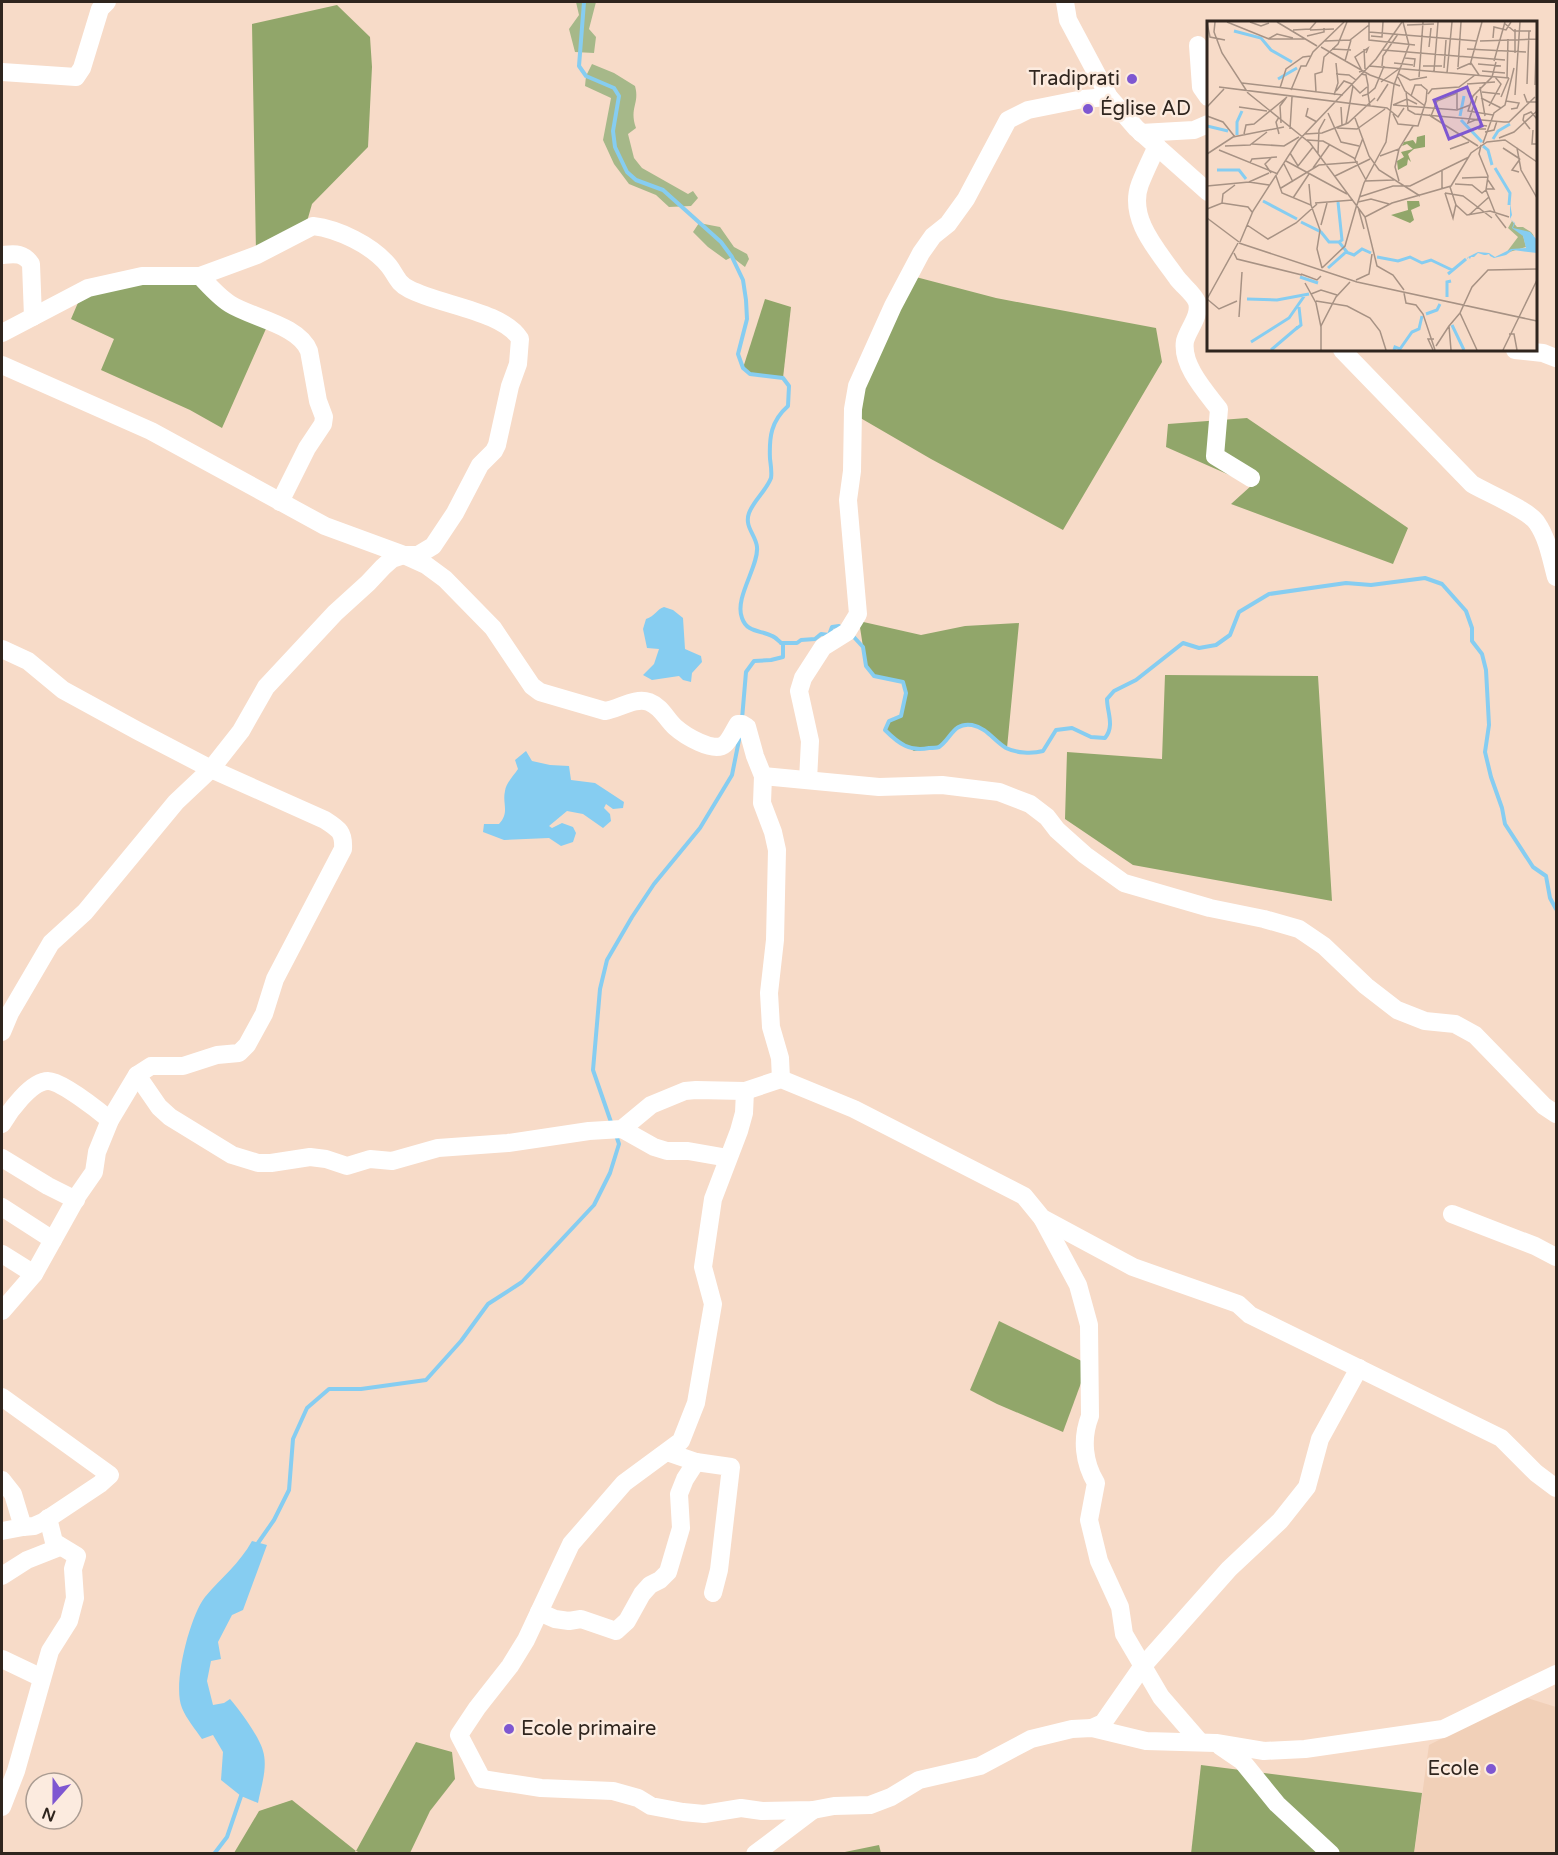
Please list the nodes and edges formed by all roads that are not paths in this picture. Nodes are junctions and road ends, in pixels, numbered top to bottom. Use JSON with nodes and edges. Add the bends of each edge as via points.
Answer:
{"nodes":[{"id":1,"x":1065,"y":2,"type":"edge"},
{"id":2,"x":97,"y":4,"type":"edge"},
{"id":3,"x":1198,"y":45,"type":"dead end"},
{"id":4,"x":2,"y":72,"type":"edge"},
{"id":5,"x":1207,"y":94,"type":"edge"},
{"id":6,"x":1109,"y":97,"type":"junction"},
{"id":7,"x":1207,"y":125,"type":"edge"},
{"id":8,"x":1141,"y":133,"type":"junction"},
{"id":9,"x":1157,"y":146,"type":"junction"},
{"id":10,"x":1207,"y":190,"type":"edge"},
{"id":11,"x":2,"y":255,"type":"edge"},
{"id":12,"x":200,"y":276,"type":"junction"},
{"id":13,"x":33,"y":317,"type":"junction"},
{"id":14,"x":2,"y":333,"type":"edge"},
{"id":15,"x":1343,"y":351,"type":"edge"},
{"id":16,"x":1524,"y":351,"type":"edge"},
{"id":17,"x":1557,"y":358,"type":"edge"},
{"id":18,"x":2,"y":365,"type":"edge"},
{"id":19,"x":1251,"y":478,"type":"dead end"},
{"id":20,"x":280,"y":502,"type":"junction"},
{"id":21,"x":404,"y":555,"type":"junction"},
{"id":22,"x":1555,"y":561,"type":"edge"},
{"id":23,"x":2,"y":649,"type":"edge"},
{"id":24,"x":211,"y":769,"type":"junction"},
{"id":25,"x":763,"y":776,"type":"junction"},
{"id":26,"x":808,"y":780,"type":"junction"},
{"id":27,"x":2,"y":1032,"type":"edge"},
{"id":28,"x":137,"y":1075,"type":"junction"},
{"id":29,"x":781,"y":1079,"type":"junction"},
{"id":30,"x":745,"y":1091,"type":"junction"},
{"id":31,"x":1557,"y":1114,"type":"edge"},
{"id":32,"x":110,"y":1120,"type":"junction"},
{"id":33,"x":2,"y":1125,"type":"edge"},
{"id":34,"x":622,"y":1129,"type":"junction"},
{"id":35,"x":2,"y":1158,"type":"edge"},
{"id":36,"x":728,"y":1158,"type":"junction"},
{"id":37,"x":76,"y":1200,"type":"junction"},
{"id":38,"x":2,"y":1207,"type":"edge"},
{"id":39,"x":1452,"y":1214,"type":"dead end"},
{"id":40,"x":1042,"y":1218,"type":"junction"},
{"id":41,"x":53,"y":1240,"type":"junction"},
{"id":42,"x":2,"y":1254,"type":"edge"},
{"id":43,"x":1557,"y":1257,"type":"edge"},
{"id":44,"x":33,"y":1274,"type":"junction"},
{"id":45,"x":2,"y":1311,"type":"edge"},
{"id":46,"x":1359,"y":1368,"type":"junction"},
{"id":47,"x":2,"y":1398,"type":"edge"},
{"id":48,"x":667,"y":1452,"type":"junction"},
{"id":49,"x":696,"y":1462,"type":"junction"},
{"id":50,"x":2,"y":1481,"type":"edge"},
{"id":51,"x":1557,"y":1488,"type":"edge"},
{"id":52,"x":48,"y":1518,"type":"junction"},
{"id":53,"x":22,"y":1527,"type":"junction"},
{"id":54,"x":2,"y":1531,"type":"edge"},
{"id":55,"x":60,"y":1547,"type":"junction"},
{"id":56,"x":2,"y":1576,"type":"edge"},
{"id":57,"x":712,"y":1593,"type":"dead end"},
{"id":58,"x":540,"y":1612,"type":"junction"},
{"id":59,"x":2,"y":1659,"type":"edge"},
{"id":60,"x":1142,"y":1667,"type":"junction"},
{"id":61,"x":1557,"y":1674,"type":"edge"},
{"id":62,"x":42,"y":1678,"type":"junction"},
{"id":63,"x":1092,"y":1728,"type":"junction"},
{"id":64,"x":1208,"y":1743,"type":"junction"},
{"id":65,"x":2,"y":1807,"type":"edge"},
{"id":66,"x":813,"y":1810,"type":"junction"},
{"id":67,"x":755,"y":1854,"type":"edge"},
{"id":68,"x":1331,"y":1854,"type":"edge"}],
"edges":[{"from":1,"to":6,"type":"street","via":[[1068,20]]},
{"from":2,"to":4,"type":"street","via":[[76,77]]},
{"from":3,"to":5,"type":"street","via":[[1201,87]]},
{"from":6,"to":8,"type":"street"},
{"from":6,"to":26,"type":"street","via":[[1028,110],[1008,120],[966,199],[917,260],[856,386],[848,500],[858,614],[847,632],[823,647],[799,691],[810,741]]},
{"from":7,"to":8,"type":"street","via":[[1194,130]]},
{"from":8,"to":9,"type":"street"},
{"from":9,"to":10,"type":"street"},
{"from":9,"to":19,"type":"street","via":[[1139,186],[1137,212],[1150,240],[1197,300],[1186,351],[1197,382],[1219,410],[1215,456]]},
{"from":11,"to":13,"type":"street","via":[[21,255],[31,264]]},
{"from":12,"to":13,"type":"street","via":[[142,276],[115,281],[82,290]]},
{"from":12,"to":20,"type":"street","via":[[231,305],[301,339],[309,351],[323,424]]},
{"from":12,"to":21,"type":"street","via":[[320,226],[354,239],[376,254],[396,280],[409,289],[488,316],[517,333],[520,352],[494,451],[480,465],[433,546],[418,555]]},
{"from":13,"to":14,"type":"street"},
{"from":15,"to":22,"type":"street","via":[[1472,484],[1536,521]]},
{"from":16,"to":17,"type":"street"},
{"from":18,"to":20,"type":"street","via":[[152,431]]},
{"from":20,"to":21,"type":"street","via":[[325,526]]},
{"from":21,"to":24,"type":"street","via":[[383,567],[266,687],[241,731]]},
{"from":21,"to":25,"type":"street","via":[[445,579],[471,605],[540,692],[604,711],[640,700],[649,702],[660,708],[674,727],[711,746],[726,744],[738,724],[742,724],[747,726]]},
{"from":23,"to":24,"type":"street","via":[[28,661],[63,690]]},
{"from":24,"to":27,"type":"street","via":[[176,802],[85,912],[51,943]]},
{"from":24,"to":28,"type":"street","via":[[325,820],[338,828],[344,838],[342,849],[275,979],[264,1014],[247,1046],[239,1053],[183,1065],[151,1066]]},
{"from":25,"to":26,"type":"street"},
{"from":25,"to":29,"type":"street","via":[[762,803],[777,850],[775,940],[769,993]]},
{"from":26,"to":31,"type":"street","via":[[879,787],[942,785],[999,792],[1030,804],[1085,855],[1124,883],[1299,929],[1397,1010],[1425,1021],[1455,1024],[1475,1035],[1544,1106]]},
{"from":28,"to":32,"type":"street"},
{"from":28,"to":34,"type":"street","via":[[170,1117],[232,1155],[258,1163],[310,1157],[347,1166],[370,1159],[392,1161],[438,1148]]},
{"from":29,"to":30,"type":"street"},
{"from":29,"to":40,"type":"street","via":[[854,1109],[1024,1196]]},
{"from":30,"to":34,"type":"street","via":[[685,1091],[651,1105]]},
{"from":30,"to":36,"type":"street","via":[[744,1113]]},
{"from":32,"to":33,"type":"street","via":[[72,1092],[48,1081],[20,1099]]},
{"from":32,"to":37,"type":"street","via":[[97,1152],[94,1172]]},
{"from":34,"to":36,"type":"street","via":[[661,1149]]},
{"from":35,"to":37,"type":"street"},
{"from":36,"to":48,"type":"street","via":[[713,1199],[703,1267],[713,1304],[696,1403],[681,1441]]},
{"from":37,"to":41,"type":"street"},
{"from":38,"to":41,"type":"street"},
{"from":39,"to":43,"type":"street"},
{"from":40,"to":46,"type":"street","via":[[1133,1267],[1238,1304],[1250,1315]]},
{"from":40,"to":60,"type":"street","via":[[1078,1285],[1089,1325],[1090,1416],[1085,1428],[1085,1454],[1087,1468],[1096,1483],[1089,1520],[1099,1561],[1120,1607],[1124,1634]]},
{"from":41,"to":44,"type":"street"},
{"from":42,"to":44,"type":"street"},
{"from":44,"to":45,"type":"street"},
{"from":46,"to":51,"type":"street","via":[[1501,1438]]},
{"from":46,"to":60,"type":"street","via":[[1320,1439],[1307,1488]]},
{"from":47,"to":52,"type":"street","via":[[110,1475]]},
{"from":48,"to":49,"type":"street"},
{"from":48,"to":58,"type":"street","via":[[624,1483],[571,1544]]},
{"from":49,"to":57,"type":"street","via":[[730,1467],[719,1570]]},
{"from":49,"to":58,"type":"street","via":[[679,1494],[681,1528],[668,1572],[642,1594],[627,1621],[616,1631],[581,1619],[555,1619]]},
{"from":50,"to":53,"type":"street","via":[[13,1494]]},
{"from":52,"to":53,"type":"street","via":[[37,1525]]},
{"from":52,"to":55,"type":"street","via":[[54,1542]]},
{"from":53,"to":54,"type":"street"},
{"from":55,"to":56,"type":"street","via":[[27,1560]]},
{"from":55,"to":62,"type":"street","via":[[77,1556],[73,1569],[75,1598],[67,1626],[50,1651]]},
{"from":58,"to":66,"type":"street","via":[[510,1666],[459,1735],[482,1779],[541,1788],[613,1791],[651,1806],[704,1814],[741,1808]]},
{"from":59,"to":62,"type":"street"},
{"from":60,"to":63,"type":"street","via":[[1103,1723]]},
{"from":60,"to":64,"type":"street","via":[[1161,1697]]},
{"from":61,"to":64,"type":"street","via":[[1443,1729],[1305,1749],[1264,1751]]},
{"from":62,"to":65,"type":"street","via":[[16,1772]]},
{"from":63,"to":64,"type":"street","via":[[1146,1741]]},
{"from":63,"to":66,"type":"street","via":[[1031,1739],[980,1766],[919,1780],[870,1805]]},
{"from":64,"to":68,"type":"street","via":[[1242,1761],[1277,1804]]},
{"from":66,"to":67,"type":"street"}]}
